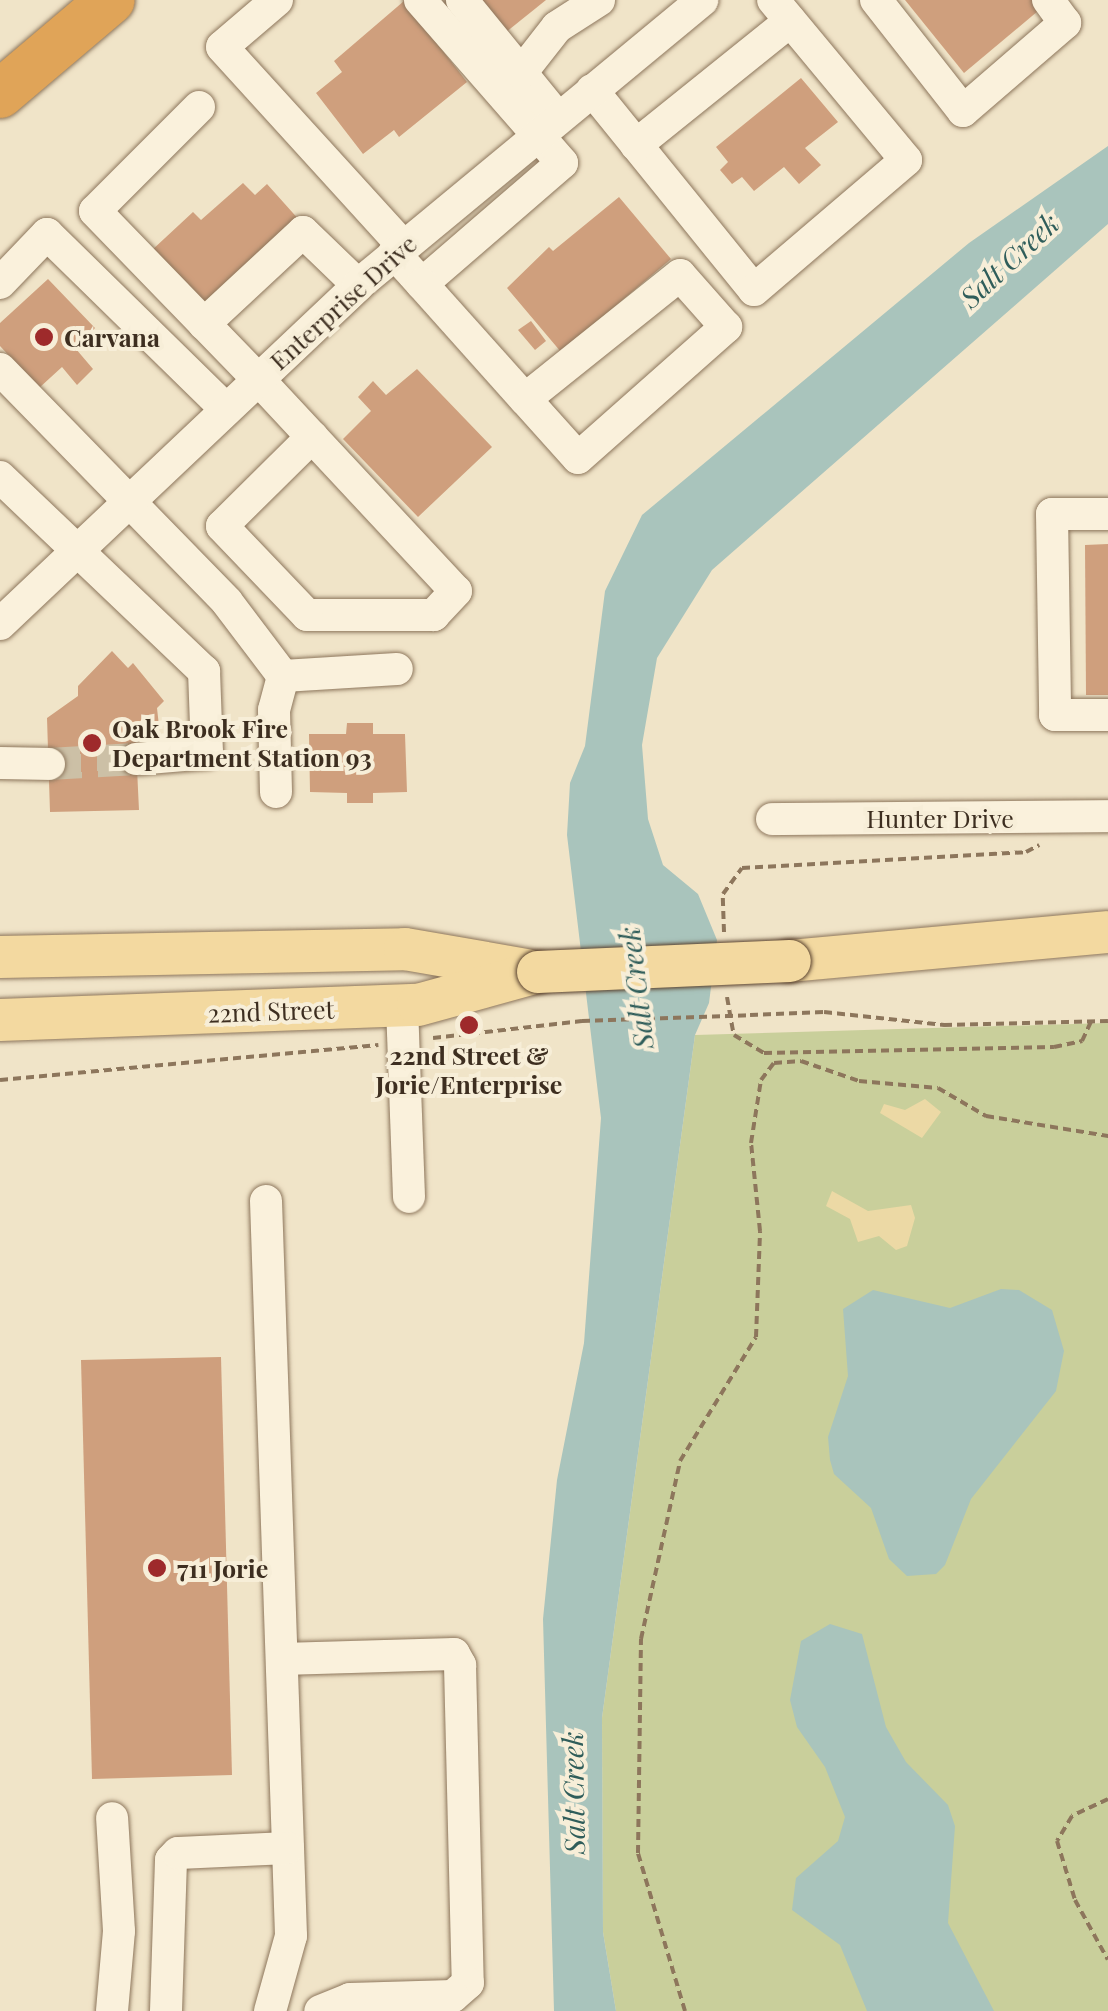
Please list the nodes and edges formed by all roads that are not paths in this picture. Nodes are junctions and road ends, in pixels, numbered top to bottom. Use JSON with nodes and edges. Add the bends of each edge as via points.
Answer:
{"nodes":[{"id":1,"x":111,"y":0,"type":"edge"},
{"id":2,"x":277,"y":0,"type":"edge"},
{"id":3,"x":420,"y":0,"type":"edge"},
{"id":4,"x":462,"y":0,"type":"edge"},
{"id":5,"x":599,"y":0,"type":"edge"},
{"id":6,"x":876,"y":0,"type":"edge"},
{"id":7,"x":1048,"y":0,"type":"edge"},
{"id":8,"x":693,"y":3,"type":"edge"},
{"id":9,"x":781,"y":10,"type":"edge"},
{"id":10,"x":521,"y":73,"type":"junction"},
{"id":11,"x":592,"y":90,"type":"junction"},
{"id":12,"x":0,"y":94,"type":"edge"},
{"id":13,"x":198,"y":106,"type":"dead end"},
{"id":14,"x":548,"y":127,"type":"junction"},
{"id":15,"x":636,"y":145,"type":"junction"},
{"id":16,"x":398,"y":249,"type":"junction"},
{"id":17,"x":0,"y":283,"type":"edge"},
{"id":18,"x":422,"y":284,"type":"junction"},
{"id":19,"x":358,"y":285,"type":"junction"},
{"id":20,"x":204,"y":324,"type":"junction"},
{"id":21,"x":0,"y":369,"type":"edge"},
{"id":22,"x":258,"y":379,"type":"junction"},
{"id":23,"x":525,"y":399,"type":"junction"},
{"id":24,"x":226,"y":409,"type":"junction"},
{"id":25,"x":312,"y":437,"type":"junction"},
{"id":26,"x":0,"y":477,"type":"edge"},
{"id":27,"x":130,"y":500,"type":"junction"},
{"id":28,"x":1108,"y":514,"type":"edge"},
{"id":29,"x":75,"y":552,"type":"junction"},
{"id":30,"x":0,"y":624,"type":"edge"},
{"id":31,"x":397,"y":669,"type":"dead end"},
{"id":32,"x":283,"y":676,"type":"junction"},
{"id":33,"x":1108,"y":715,"type":"edge"},
{"id":34,"x":136,"y":759,"type":"tunnel mouth"},
{"id":35,"x":0,"y":762,"type":"edge"},
{"id":36,"x":49,"y":764,"type":"tunnel mouth"},
{"id":37,"x":276,"y":792,"type":"dead end"},
{"id":38,"x":1108,"y":816,"type":"edge"},
{"id":39,"x":772,"y":819,"type":"dead end"},
{"id":40,"x":1108,"y":932,"type":"edge"},
{"id":41,"x":0,"y":938,"type":"edge"},
{"id":42,"x":46,"y":956,"type":"junction"},
{"id":43,"x":0,"y":957,"type":"edge"},
{"id":44,"x":1108,"y":959,"type":"edge"},
{"id":45,"x":790,"y":961,"type":"junction"},
{"id":46,"x":538,"y":972,"type":"junction"},
{"id":47,"x":7,"y":1024,"type":"edge"},
{"id":48,"x":403,"y":1024,"type":"junction"},
{"id":49,"x":409,"y":1197,"type":"dead end"},
{"id":50,"x":266,"y":1201,"type":"dead end"},
{"id":51,"x":282,"y":1659,"type":"junction"},
{"id":52,"x":112,"y":1818,"type":"dead end"},
{"id":53,"x":288,"y":1848,"type":"junction"},
{"id":54,"x":112,"y":2011,"type":"edge"},
{"id":55,"x":166,"y":2011,"type":"edge"},
{"id":56,"x":270,"y":2011,"type":"edge"},
{"id":57,"x":320,"y":2011,"type":"edge"}],
"edges":[{"from":1,"to":12,"type":"highway"},
{"from":2,"to":16,"type":"street","via":[[222,46]]},
{"from":3,"to":14,"type":"street"},
{"from":4,"to":10,"type":"street"},
{"from":5,"to":10,"type":"street","via":[[557,27]]},
{"from":6,"to":7,"type":"street","via":[[964,111],[1066,23]]},
{"from":8,"to":11,"type":"street","name":"Enterprise Drive"},
{"from":9,"to":15,"type":"street"},
{"from":9,"to":15,"type":"street","via":[[906,160],[754,290]]},
{"from":10,"to":14,"type":"street"},
{"from":11,"to":14,"type":"street","name":"Enterprise Drive"},
{"from":11,"to":15,"type":"street"},
{"from":13,"to":20,"type":"street","via":[[94,212]]},
{"from":14,"to":16,"type":"street","name":"Enterprise Drive"},
{"from":14,"to":18,"type":"street","via":[[562,164]]},
{"from":16,"to":18,"type":"street"},
{"from":16,"to":19,"type":"street","name":"Enterprise Drive"},
{"from":17,"to":24,"type":"street","via":[[47,234]]},
{"from":18,"to":23,"type":"street"},
{"from":19,"to":20,"type":"street","via":[[302,232]]},
{"from":19,"to":22,"type":"street","name":"Enterprise Drive"},
{"from":20,"to":22,"type":"street"},
{"from":21,"to":27,"type":"street"},
{"from":22,"to":24,"type":"street","name":"Enterprise Drive"},
{"from":22,"to":25,"type":"street"},
{"from":23,"to":23,"type":"street","via":[[578,458],[726,327],[680,275]]},
{"from":24,"to":27,"type":"street","name":"Enterprise Drive"},
{"from":25,"to":25,"type":"street","via":[[456,592],[434,615],[307,614],[222,526]]},
{"from":26,"to":29,"type":"street"},
{"from":27,"to":29,"type":"street","name":"Enterprise Drive"},
{"from":27,"to":32,"type":"street","via":[[266,646]]},
{"from":28,"to":33,"type":"street","via":[[1052,514],[1054,715]]},
{"from":29,"to":30,"type":"street","name":"Enterprise Drive"},
{"from":29,"to":34,"type":"street","via":[[204,671],[207,753]]},
{"from":31,"to":32,"type":"street"},
{"from":32,"to":37,"type":"street","via":[[274,710]]},
{"from":35,"to":36,"type":"street"},
{"from":38,"to":39,"type":"street","name":"Hunter Drive"},
{"from":40,"to":45,"type":"main road","name":"22nd Street"},
{"from":41,"to":42,"type":"main road"},
{"from":42,"to":43,"type":"main road","name":"22nd Street"},
{"from":42,"to":46,"type":"main road","name":"22nd Street","via":[[405,949]]},
{"from":44,"to":45,"type":"main road","name":"22nd Street"},
{"from":45,"to":46,"type":"main road","name":"22nd Street","bridge":true},
{"from":46,"to":48,"type":"main road","name":"22nd Street"},
{"from":47,"to":48,"type":"main road","name":"22nd Street"},
{"from":48,"to":49,"type":"street"},
{"from":50,"to":51,"type":"street"},
{"from":51,"to":53,"type":"street"},
{"from":51,"to":57,"type":"street","via":[[454,1654],[460,1666],[468,1982],[453,1996],[350,2000]]},
{"from":52,"to":54,"type":"street","via":[[119,1932]]},
{"from":53,"to":55,"type":"street","via":[[178,1853],[171,1860]]},
{"from":53,"to":56,"type":"street","via":[[291,1936]]}]}
